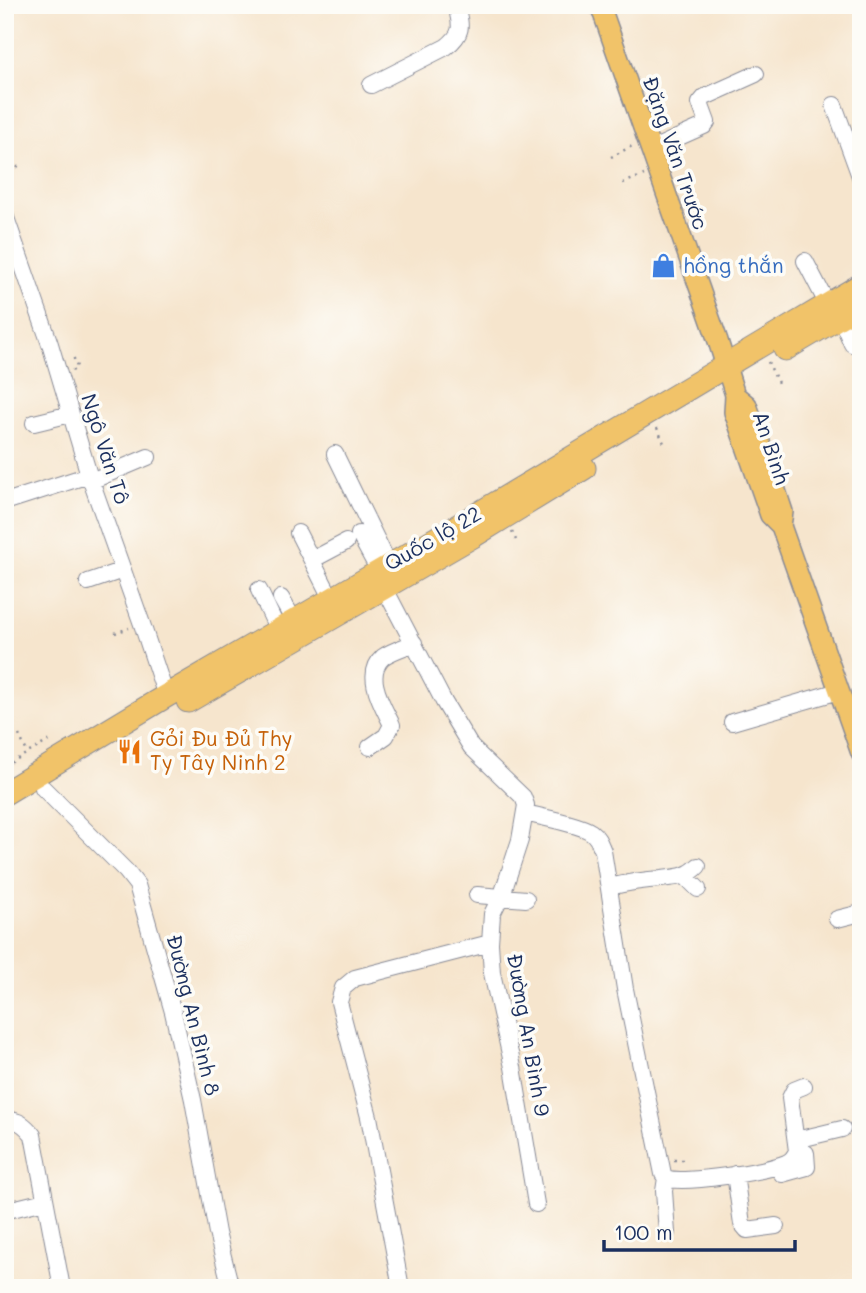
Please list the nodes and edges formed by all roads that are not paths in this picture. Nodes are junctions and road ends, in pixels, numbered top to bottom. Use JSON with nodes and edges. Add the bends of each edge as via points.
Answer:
{"nodes":[{"id":1,"x":456,"y":5,"type":"edge"},
{"id":2,"x":600,"y":5,"type":"edge"},
{"id":3,"x":756,"y":74,"type":"dead end"},
{"id":4,"x":371,"y":85,"type":"dead end"},
{"id":5,"x":834,"y":105,"type":"dead end"},
{"id":6,"x":648,"y":144,"type":"junction"},
{"id":7,"x":861,"y":179,"type":"edge"},
{"id":8,"x":5,"y":215,"type":"edge"},
{"id":9,"x":805,"y":261,"type":"dead end"},
{"id":10,"x":861,"y":285,"type":"edge"},
{"id":11,"x":861,"y":304,"type":"edge"},
{"id":12,"x":834,"y":310,"type":"junction"},
{"id":13,"x":852,"y":344,"type":"dead end"},
{"id":14,"x":730,"y":380,"type":"junction"},
{"id":15,"x":71,"y":414,"type":"junction"},
{"id":16,"x":34,"y":423,"type":"dead end"},
{"id":17,"x":335,"y":454,"type":"dead end"},
{"id":18,"x":148,"y":457,"type":"dead end"},
{"id":19,"x":90,"y":478,"type":"junction"},
{"id":20,"x":5,"y":502,"type":"edge"},
{"id":21,"x":298,"y":533,"type":"dead end"},
{"id":22,"x":312,"y":560,"type":"junction"},
{"id":23,"x":123,"y":570,"type":"junction"},
{"id":24,"x":384,"y":575,"type":"junction"},
{"id":25,"x":88,"y":582,"type":"dead end"},
{"id":26,"x":259,"y":590,"type":"dead end"},
{"id":27,"x":281,"y":598,"type":"dead end"},
{"id":28,"x":331,"y":598,"type":"junction"},
{"id":29,"x":286,"y":625,"type":"junction"},
{"id":30,"x":414,"y":643,"type":"junction"},
{"id":31,"x":839,"y":691,"type":"junction"},
{"id":32,"x":166,"y":696,"type":"junction"},
{"id":33,"x":732,"y":722,"type":"dead end"},
{"id":34,"x":370,"y":747,"type":"dead end"},
{"id":35,"x":861,"y":753,"type":"edge"},
{"id":36,"x":36,"y":772,"type":"junction"},
{"id":37,"x":5,"y":793,"type":"edge"},
{"id":38,"x":5,"y":811,"type":"edge"},
{"id":39,"x":524,"y":813,"type":"junction"},
{"id":40,"x":609,"y":887,"type":"junction"},
{"id":41,"x":698,"y":890,"type":"dead end"},
{"id":42,"x":477,"y":895,"type":"dead end"},
{"id":43,"x":501,"y":897,"type":"junction"},
{"id":44,"x":526,"y":900,"type":"dead end"},
{"id":45,"x":861,"y":913,"type":"edge"},
{"id":46,"x":837,"y":919,"type":"dead end"},
{"id":47,"x":490,"y":943,"type":"junction"},
{"id":48,"x":804,"y":1086,"type":"dead end"},
{"id":49,"x":5,"y":1120,"type":"edge"},
{"id":50,"x":842,"y":1129,"type":"dead end"},
{"id":51,"x":804,"y":1160,"type":"junction"},
{"id":52,"x":778,"y":1166,"type":"junction"},
{"id":53,"x":735,"y":1174,"type":"junction"},
{"id":54,"x":666,"y":1178,"type":"junction"},
{"id":55,"x":45,"y":1201,"type":"junction"},
{"id":56,"x":536,"y":1204,"type":"dead end"},
{"id":57,"x":12,"y":1209,"type":"dead end"},
{"id":58,"x":776,"y":1226,"type":"dead end"},
{"id":59,"x":667,"y":1233,"type":"dead end"},
{"id":60,"x":62,"y":1288,"type":"edge"},
{"id":61,"x":231,"y":1288,"type":"edge"},
{"id":62,"x":401,"y":1288,"type":"edge"}],
"edges":[{"from":1,"to":4,"type":"street","via":[[460,31],[455,39]]},
{"from":2,"to":6,"type":"main road","name":"Đặng Văn Trước"},
{"from":3,"to":6,"type":"street","via":[[705,97],[700,103],[707,121],[704,126]]},
{"from":5,"to":7,"type":"street"},
{"from":6,"to":14,"type":"main road","name":"Đặng Văn Trước"},
{"from":8,"to":15,"type":"street","name":"Ngô Văn Tô","via":[[57,341]]},
{"from":9,"to":12,"type":"street"},
{"from":10,"to":12,"type":"highway","name":"Quốc lộ 22"},
{"from":11,"to":12,"type":"highway","name":"Quốc lộ 22"},
{"from":12,"to":13,"type":"street"},
{"from":12,"to":14,"type":"highway","name":"Quốc lộ 22"},
{"from":12,"to":14,"type":"highway","name":"Quốc lộ 22"},
{"from":14,"to":24,"type":"highway","name":"Quốc lộ 22"},
{"from":14,"to":24,"type":"highway","name":"Quốc lộ 22","via":[[660,435],[483,530]]},
{"from":14,"to":31,"type":"main road","name":"An Bình","via":[[747,405],[783,512],[781,526]]},
{"from":15,"to":16,"type":"street"},
{"from":15,"to":19,"type":"street","name":"Ngô Văn Tô"},
{"from":17,"to":24,"type":"street"},
{"from":18,"to":19,"type":"street"},
{"from":19,"to":20,"type":"street"},
{"from":19,"to":23,"type":"street","name":"Ngô Văn Tô"},
{"from":21,"to":22,"type":"street"},
{"from":22,"to":24,"type":"street","via":[[353,538]]},
{"from":22,"to":28,"type":"street"},
{"from":23,"to":25,"type":"street"},
{"from":23,"to":32,"type":"street","name":"Ngô Văn Tô"},
{"from":24,"to":28,"type":"highway","name":"Quốc lộ 22"},
{"from":24,"to":30,"type":"street"},
{"from":24,"to":36,"type":"highway","name":"Quốc lộ 22","via":[[171,711]]},
{"from":26,"to":29,"type":"street"},
{"from":27,"to":29,"type":"street"},
{"from":28,"to":29,"type":"highway","name":"Quốc lộ 22"},
{"from":29,"to":32,"type":"highway","name":"Quốc lộ 22"},
{"from":30,"to":34,"type":"street","via":[[384,656],[377,666],[374,680],[392,724],[386,736]]},
{"from":30,"to":39,"type":"street","via":[[471,747],[523,797]]},
{"from":31,"to":33,"type":"street"},
{"from":31,"to":35,"type":"main road","name":"An Bình"},
{"from":32,"to":36,"type":"highway","name":"Quốc lộ 22"},
{"from":36,"to":37,"type":"highway","name":"Quốc lộ 22"},
{"from":36,"to":38,"type":"highway","name":"Quốc lộ 22"},
{"from":36,"to":61,"type":"street","name":"Đường An Bình 8","via":[[137,885],[173,1012]]},
{"from":39,"to":40,"type":"street","via":[[592,832],[603,851]]},
{"from":39,"to":43,"type":"street","name":"Đường An Bình 9"},
{"from":40,"to":41,"type":"street","via":[[677,878],[692,871]]},
{"from":40,"to":54,"type":"street","via":[[625,989]]},
{"from":42,"to":43,"type":"street"},
{"from":43,"to":44,"type":"street"},
{"from":43,"to":47,"type":"street","name":"Đường An Bình 9","via":[[492,914]]},
{"from":45,"to":46,"type":"street"},
{"from":47,"to":56,"type":"street","name":"Đường An Bình 9"},
{"from":47,"to":62,"type":"street","via":[[355,978],[343,988],[340,1002],[369,1117]]},
{"from":48,"to":51,"type":"street","via":[[790,1098]]},
{"from":49,"to":55,"type":"street","via":[[19,1122],[33,1135]]},
{"from":50,"to":51,"type":"street"},
{"from":51,"to":52,"type":"street","via":[[782,1174]]},
{"from":51,"to":52,"type":"street","via":[[797,1151]]},
{"from":52,"to":53,"type":"street"},
{"from":53,"to":54,"type":"street"},
{"from":53,"to":58,"type":"street","via":[[744,1228]]},
{"from":54,"to":59,"type":"street"},
{"from":55,"to":57,"type":"street"},
{"from":55,"to":60,"type":"street"}]}
